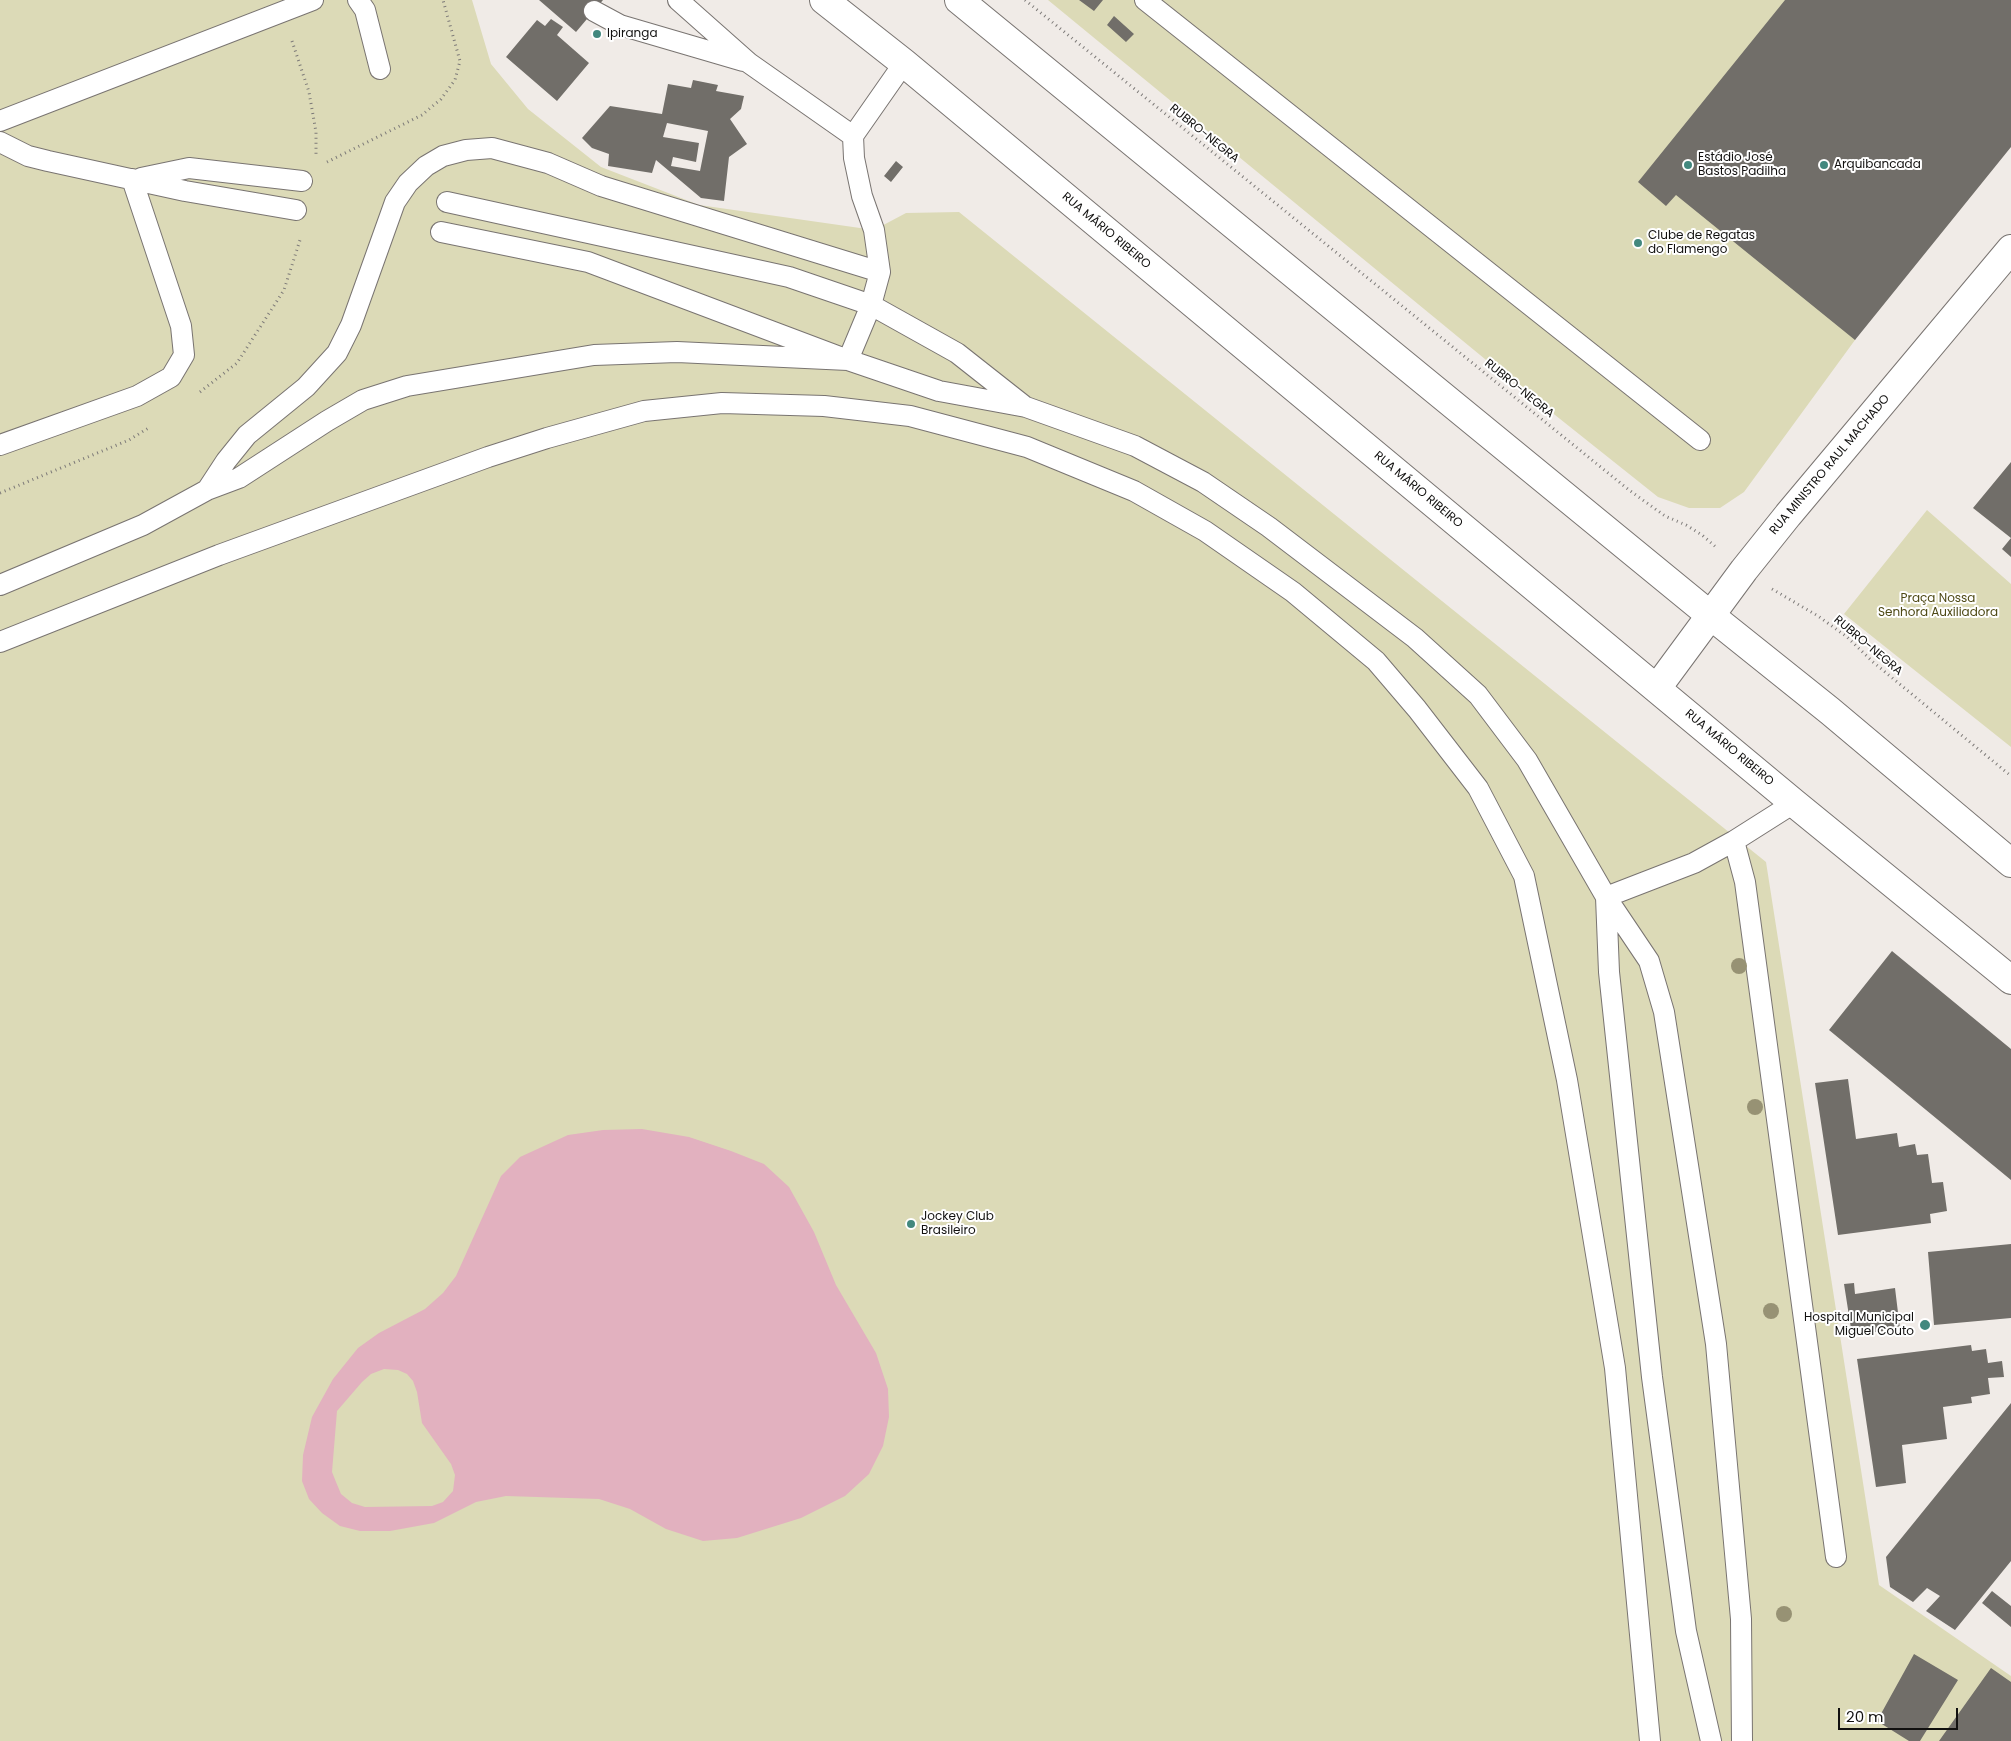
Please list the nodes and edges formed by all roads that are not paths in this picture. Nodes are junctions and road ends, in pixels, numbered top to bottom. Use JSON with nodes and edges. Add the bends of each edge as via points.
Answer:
{"nodes":[{"id":1,"x":313,"y":0,"type":"edge"},
{"id":2,"x":358,"y":0,"type":"edge"},
{"id":3,"x":678,"y":0,"type":"edge"},
{"id":4,"x":824,"y":0,"type":"edge"},
{"id":5,"x":958,"y":0,"type":"edge"},
{"id":6,"x":1145,"y":0,"type":"edge"},
{"id":7,"x":594,"y":11,"type":"dead end"},
{"id":8,"x":750,"y":62,"type":"junction"},
{"id":9,"x":904,"y":63,"type":"junction"},
{"id":10,"x":380,"y":69,"type":"dead end"},
{"id":11,"x":0,"y":121,"type":"edge"},
{"id":12,"x":854,"y":136,"type":"junction"},
{"id":13,"x":0,"y":142,"type":"edge"},
{"id":14,"x":132,"y":179,"type":"junction"},
{"id":15,"x":302,"y":181,"type":"dead end"},
{"id":16,"x":447,"y":202,"type":"dead end"},
{"id":17,"x":296,"y":210,"type":"dead end"},
{"id":18,"x":441,"y":232,"type":"dead end"},
{"id":19,"x":2011,"y":249,"type":"edge"},
{"id":20,"x":880,"y":272,"type":"junction"},
{"id":21,"x":871,"y":305,"type":"junction"},
{"id":22,"x":848,"y":360,"type":"junction"},
{"id":23,"x":1026,"y":407,"type":"junction"},
{"id":24,"x":1700,"y":440,"type":"dead end"},
{"id":25,"x":0,"y":445,"type":"edge"},
{"id":26,"x":207,"y":490,"type":"junction"},
{"id":27,"x":0,"y":585,"type":"edge"},
{"id":28,"x":1710,"y":615,"type":"junction"},
{"id":29,"x":0,"y":642,"type":"edge"},
{"id":30,"x":1657,"y":688,"type":"junction"},
{"id":31,"x":1794,"y":803,"type":"junction"},
{"id":32,"x":1734,"y":841,"type":"junction"},
{"id":33,"x":2011,"y":863,"type":"edge"},
{"id":34,"x":1606,"y":897,"type":"junction"},
{"id":35,"x":2011,"y":980,"type":"edge"},
{"id":36,"x":1836,"y":1557,"type":"dead end"},
{"id":37,"x":1650,"y":1741,"type":"edge"},
{"id":38,"x":1711,"y":1741,"type":"edge"},
{"id":39,"x":1742,"y":1741,"type":"edge"}],
"edges":[{"from":1,"to":11,"type":"lane"},
{"from":2,"to":10,"type":"lane","via":[[365,10]]},
{"from":3,"to":8,"type":"lane"},
{"from":4,"to":9,"type":"main road","name":"RUA MÁRIO RIBEIRO"},
{"from":5,"to":28,"type":"main road"},
{"from":6,"to":24,"type":"lane"},
{"from":7,"to":8,"type":"lane","via":[[620,26]]},
{"from":8,"to":12,"type":"lane"},
{"from":9,"to":12,"type":"lane"},
{"from":9,"to":30,"type":"main road","name":"RUA MÁRIO RIBEIRO"},
{"from":12,"to":20,"type":"lane","via":[[854,158],[874,230]]},
{"from":13,"to":14,"type":"lane","via":[[28,156]]},
{"from":14,"to":15,"type":"lane","via":[[189,168]]},
{"from":14,"to":17,"type":"lane"},
{"from":14,"to":25,"type":"lane","via":[[181,326],[184,355],[171,377],[137,396]]},
{"from":16,"to":21,"type":"lane","via":[[789,276]]},
{"from":18,"to":22,"type":"lane","via":[[588,262]]},
{"from":19,"to":28,"type":"main road","name":"RUA MINISTRO RAUL MACHADO","via":[[1788,515]]},
{"from":20,"to":21,"type":"lane"},
{"from":20,"to":26,"type":"lane","via":[[601,186],[548,163],[492,148],[443,156],[408,183],[395,202],[351,325],[337,353],[306,387],[247,435]]},
{"from":21,"to":22,"type":"lane"},
{"from":21,"to":23,"type":"lane","via":[[957,353]]},
{"from":22,"to":23,"type":"lane","via":[[939,391]]},
{"from":22,"to":26,"type":"lane","via":[[677,352],[594,355],[407,386],[363,400],[239,478]]},
{"from":23,"to":34,"type":"lane","via":[[1135,446],[1203,482],[1269,527],[1415,638],[1478,695],[1527,760]]},
{"from":26,"to":27,"type":"lane","via":[[143,525]]},
{"from":28,"to":30,"type":"main road","name":"RUA MINISTRO RAUL MACHADO"},
{"from":28,"to":33,"type":"main road"},
{"from":29,"to":37,"type":"lane","via":[[220,555],[496,454],[644,411],[712,404],[824,406],[910,416],[1027,447],[1134,491],[1204,531],[1293,592],[1376,661],[1478,788],[1524,876],[1568,1080],[1615,1368]]},
{"from":30,"to":31,"type":"main road","name":"RUA MÁRIO RIBEIRO"},
{"from":31,"to":32,"type":"lane"},
{"from":31,"to":35,"type":"main road","name":"RUA MÁRIO RIBEIRO"},
{"from":32,"to":34,"type":"lane","via":[[1694,863]]},
{"from":32,"to":36,"type":"lane","via":[[1745,882]]},
{"from":34,"to":38,"type":"lane","via":[[1609,972],[1652,1378],[1686,1631]]},
{"from":34,"to":39,"type":"lane","via":[[1649,961],[1666,1022],[1716,1344],[1740,1619]]}]}
